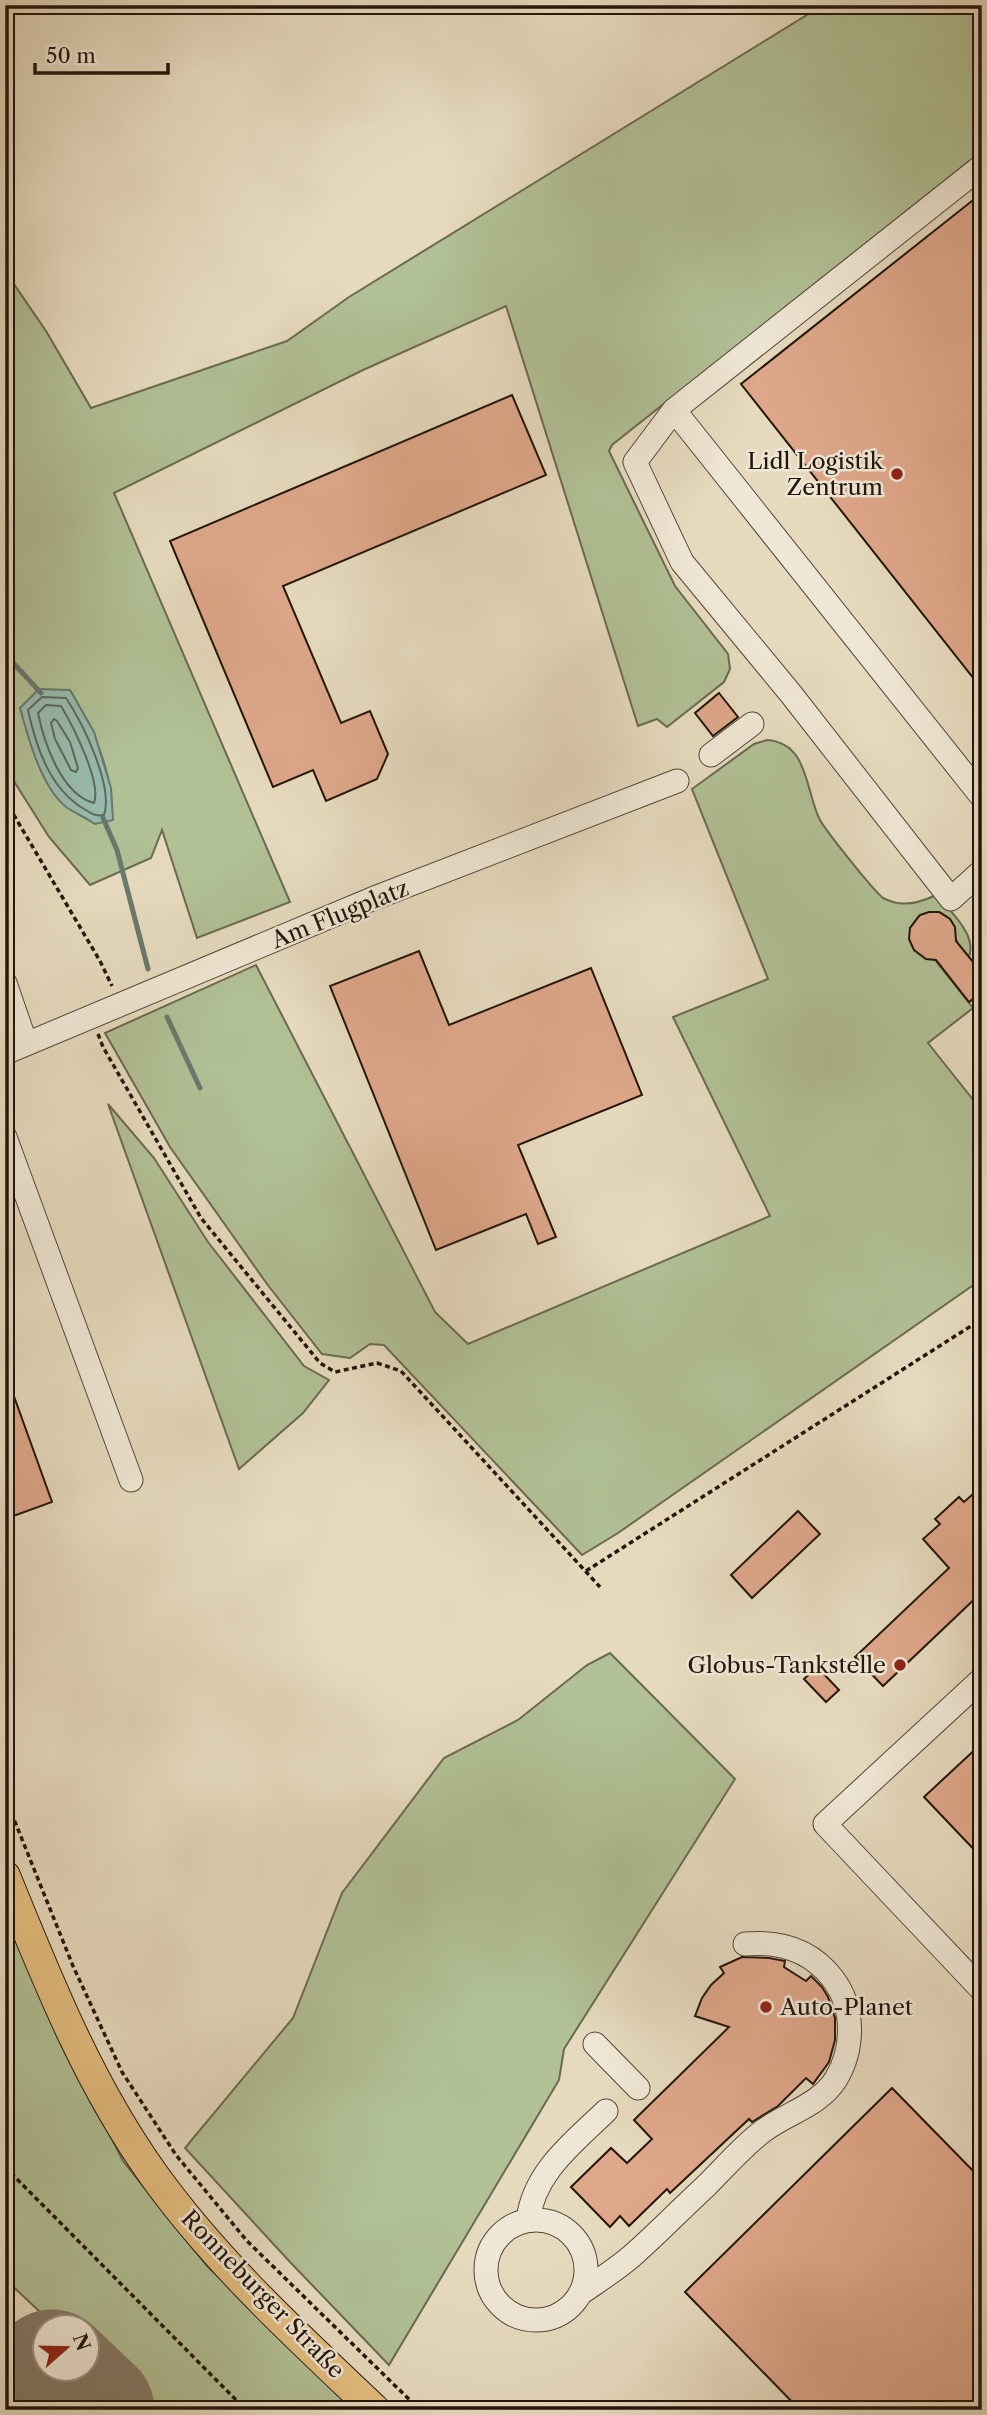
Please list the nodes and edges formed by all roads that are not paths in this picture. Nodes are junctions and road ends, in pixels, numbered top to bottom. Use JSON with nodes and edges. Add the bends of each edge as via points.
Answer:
{"nodes":[{"id":1,"x":982,"y":166,"type":"edge"},
{"id":2,"x":674,"y":410,"type":"junction"},
{"id":3,"x":752,"y":724,"type":"dead end"},
{"id":4,"x":711,"y":755,"type":"dead end"},
{"id":5,"x":677,"y":781,"type":"dead end"},
{"id":6,"x":982,"y":797,"type":"edge"},
{"id":7,"x":982,"y":871,"type":"edge"},
{"id":8,"x":5,"y":983,"type":"edge"},
{"id":9,"x":16,"y":1049,"type":"edge"},
{"id":10,"x":6,"y":1140,"type":"edge"},
{"id":11,"x":131,"y":1480,"type":"dead end"},
{"id":12,"x":982,"y":1679,"type":"edge"},
{"id":13,"x":5,"y":1875,"type":"edge"},
{"id":14,"x":745,"y":1944,"type":"dead end"},
{"id":15,"x":982,"y":1990,"type":"edge"},
{"id":16,"x":595,"y":2044,"type":"dead end"},
{"id":17,"x":638,"y":2088,"type":"dead end"},
{"id":18,"x":606,"y":2111,"type":"dead end"},
{"id":19,"x":528,"y":2220,"type":"junction"},
{"id":20,"x":581,"y":2293,"type":"junction"},
{"id":21,"x":375,"y":2410,"type":"edge"}],
"edges":[{"from":1,"to":2,"type":"street"},
{"from":2,"to":6,"type":"street"},
{"from":2,"to":7,"type":"street","via":[[635,462],[682,562],[951,899]]},
{"from":3,"to":4,"type":"street"},
{"from":5,"to":9,"type":"street","name":"Am Flugplatz","via":[[372,900]]},
{"from":8,"to":9,"type":"street"},
{"from":10,"to":11,"type":"street"},
{"from":12,"to":15,"type":"street","via":[[825,1824]]},
{"from":13,"to":21,"type":"main road","name":"Ronneburger Straße","via":[[86,2062],[154,2175],[238,2276]]},
{"from":14,"to":20,"type":"street","via":[[796,1949],[836,1982],[849,2015],[843,2066],[823,2095],[763,2131],[631,2257]]},
{"from":16,"to":17,"type":"street"},
{"from":18,"to":19,"type":"street","via":[[545,2171],[530,2201]]},
{"from":19,"to":20,"type":"street","via":[[559,2225],[572,2234],[581,2247],[586,2270]]},
{"from":19,"to":20,"type":"street","via":[[511,2226],[489,2251],[488,2285],[496,2300],[508,2312],[540,2321],[571,2307]]}]}
